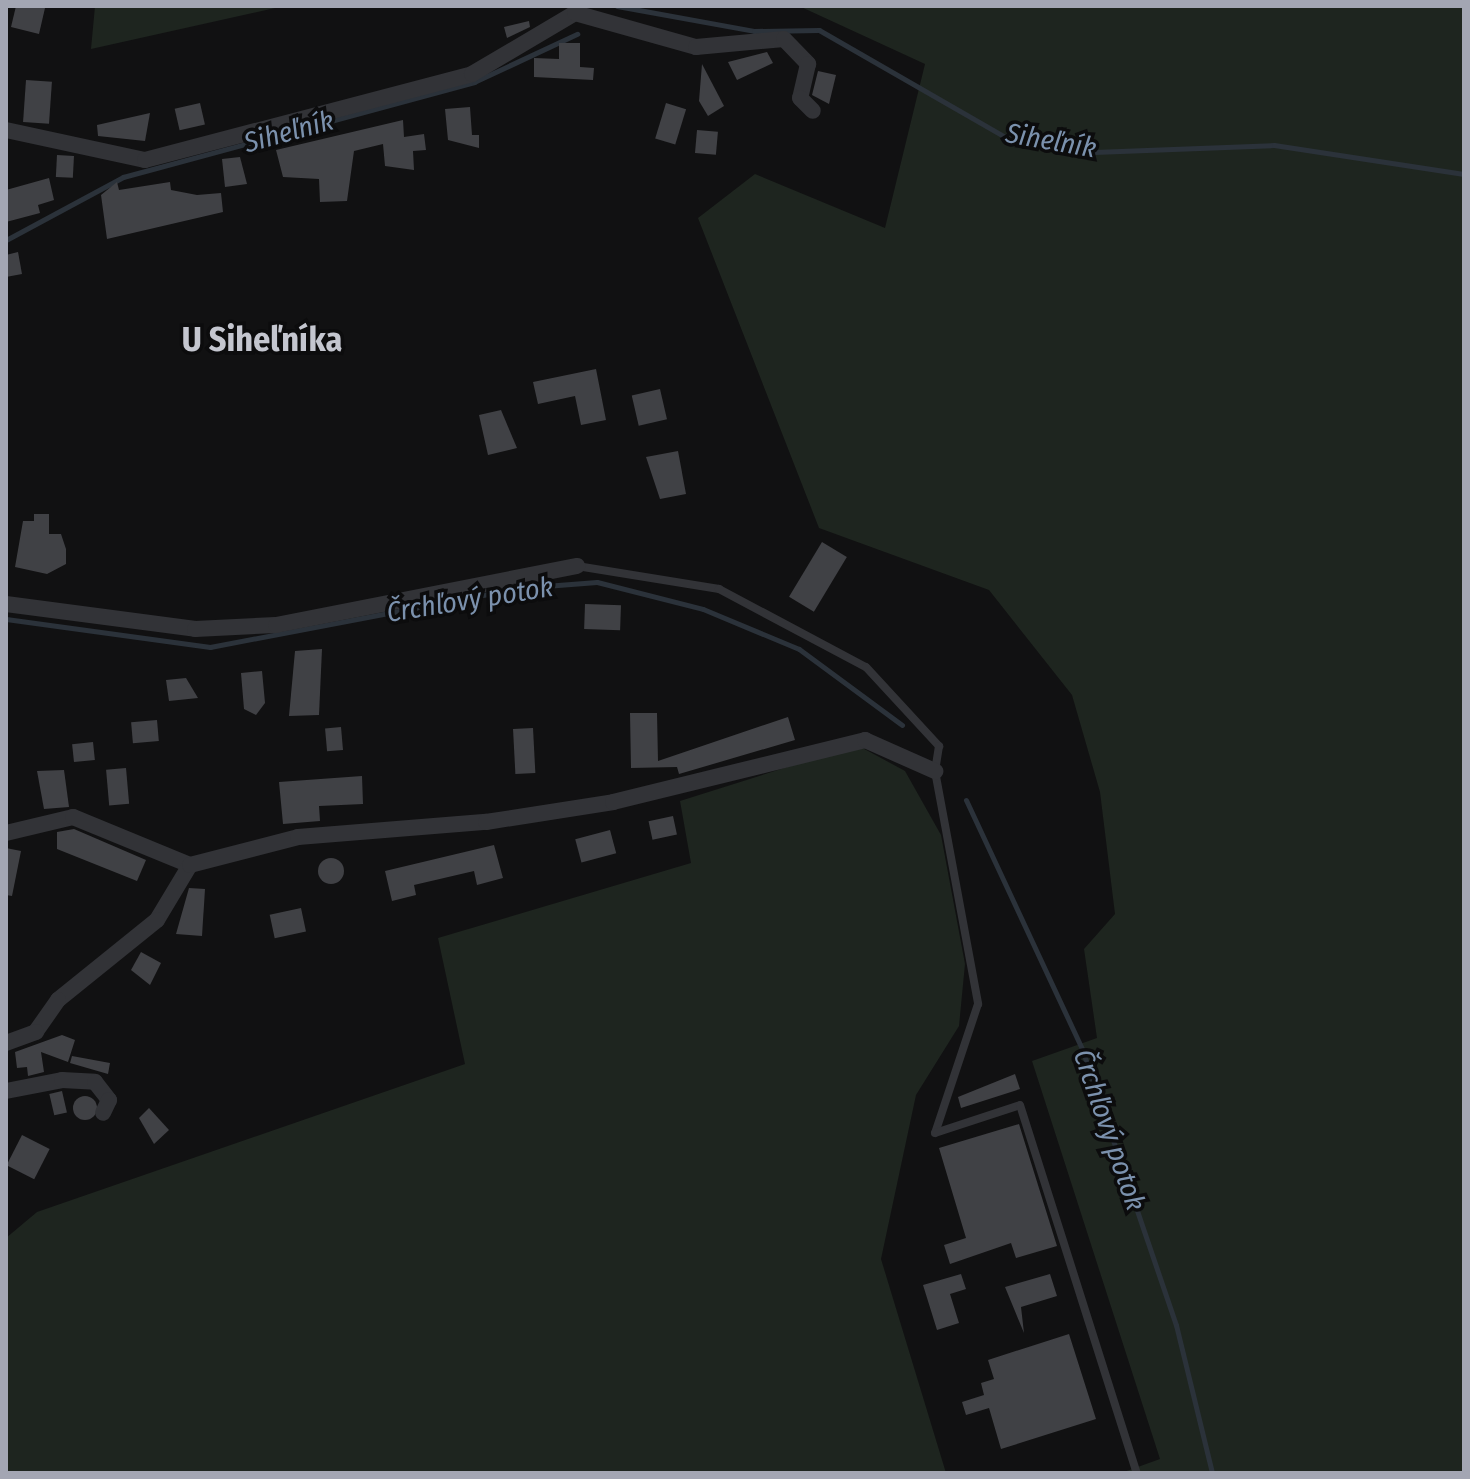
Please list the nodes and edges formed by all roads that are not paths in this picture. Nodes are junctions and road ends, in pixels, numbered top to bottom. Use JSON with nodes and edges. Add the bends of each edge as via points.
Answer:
{"nodes":[{"id":1,"x":813,"y":111,"type":"dead end"},
{"id":2,"x":6,"y":130,"type":"edge"},
{"id":3,"x":577,"y":566,"type":"joint"},
{"id":4,"x":6,"y":604,"type":"edge"},
{"id":5,"x":935,"y":771,"type":"junction"},
{"id":6,"x":6,"y":833,"type":"edge"},
{"id":7,"x":190,"y":865,"type":"junction"},
{"id":8,"x":6,"y":1043,"type":"edge"},
{"id":9,"x":6,"y":1091,"type":"edge"},
{"id":10,"x":103,"y":1113,"type":"dead end"},
{"id":11,"x":1137,"y":1473,"type":"edge"}],
"edges":[{"from":1,"to":2,"type":"street","via":[[800,98],[808,64],[784,39],[696,47],[575,13],[472,74],[145,160]]},
{"from":3,"to":4,"type":"street","via":[[276,625],[195,629]]},
{"from":3,"to":5,"type":"lane","via":[[719,589],[866,667],[939,746]]},
{"from":5,"to":7,"type":"street","via":[[865,740],[613,802],[486,822],[298,837]]},
{"from":5,"to":11,"type":"lane","via":[[978,1004],[935,1133],[1020,1105]]},
{"from":6,"to":7,"type":"street","via":[[73,817]]},
{"from":7,"to":8,"type":"street","via":[[157,920],[58,1000],[36,1032]]},
{"from":9,"to":10,"type":"street","via":[[95,1082],[109,1100]]}]}
